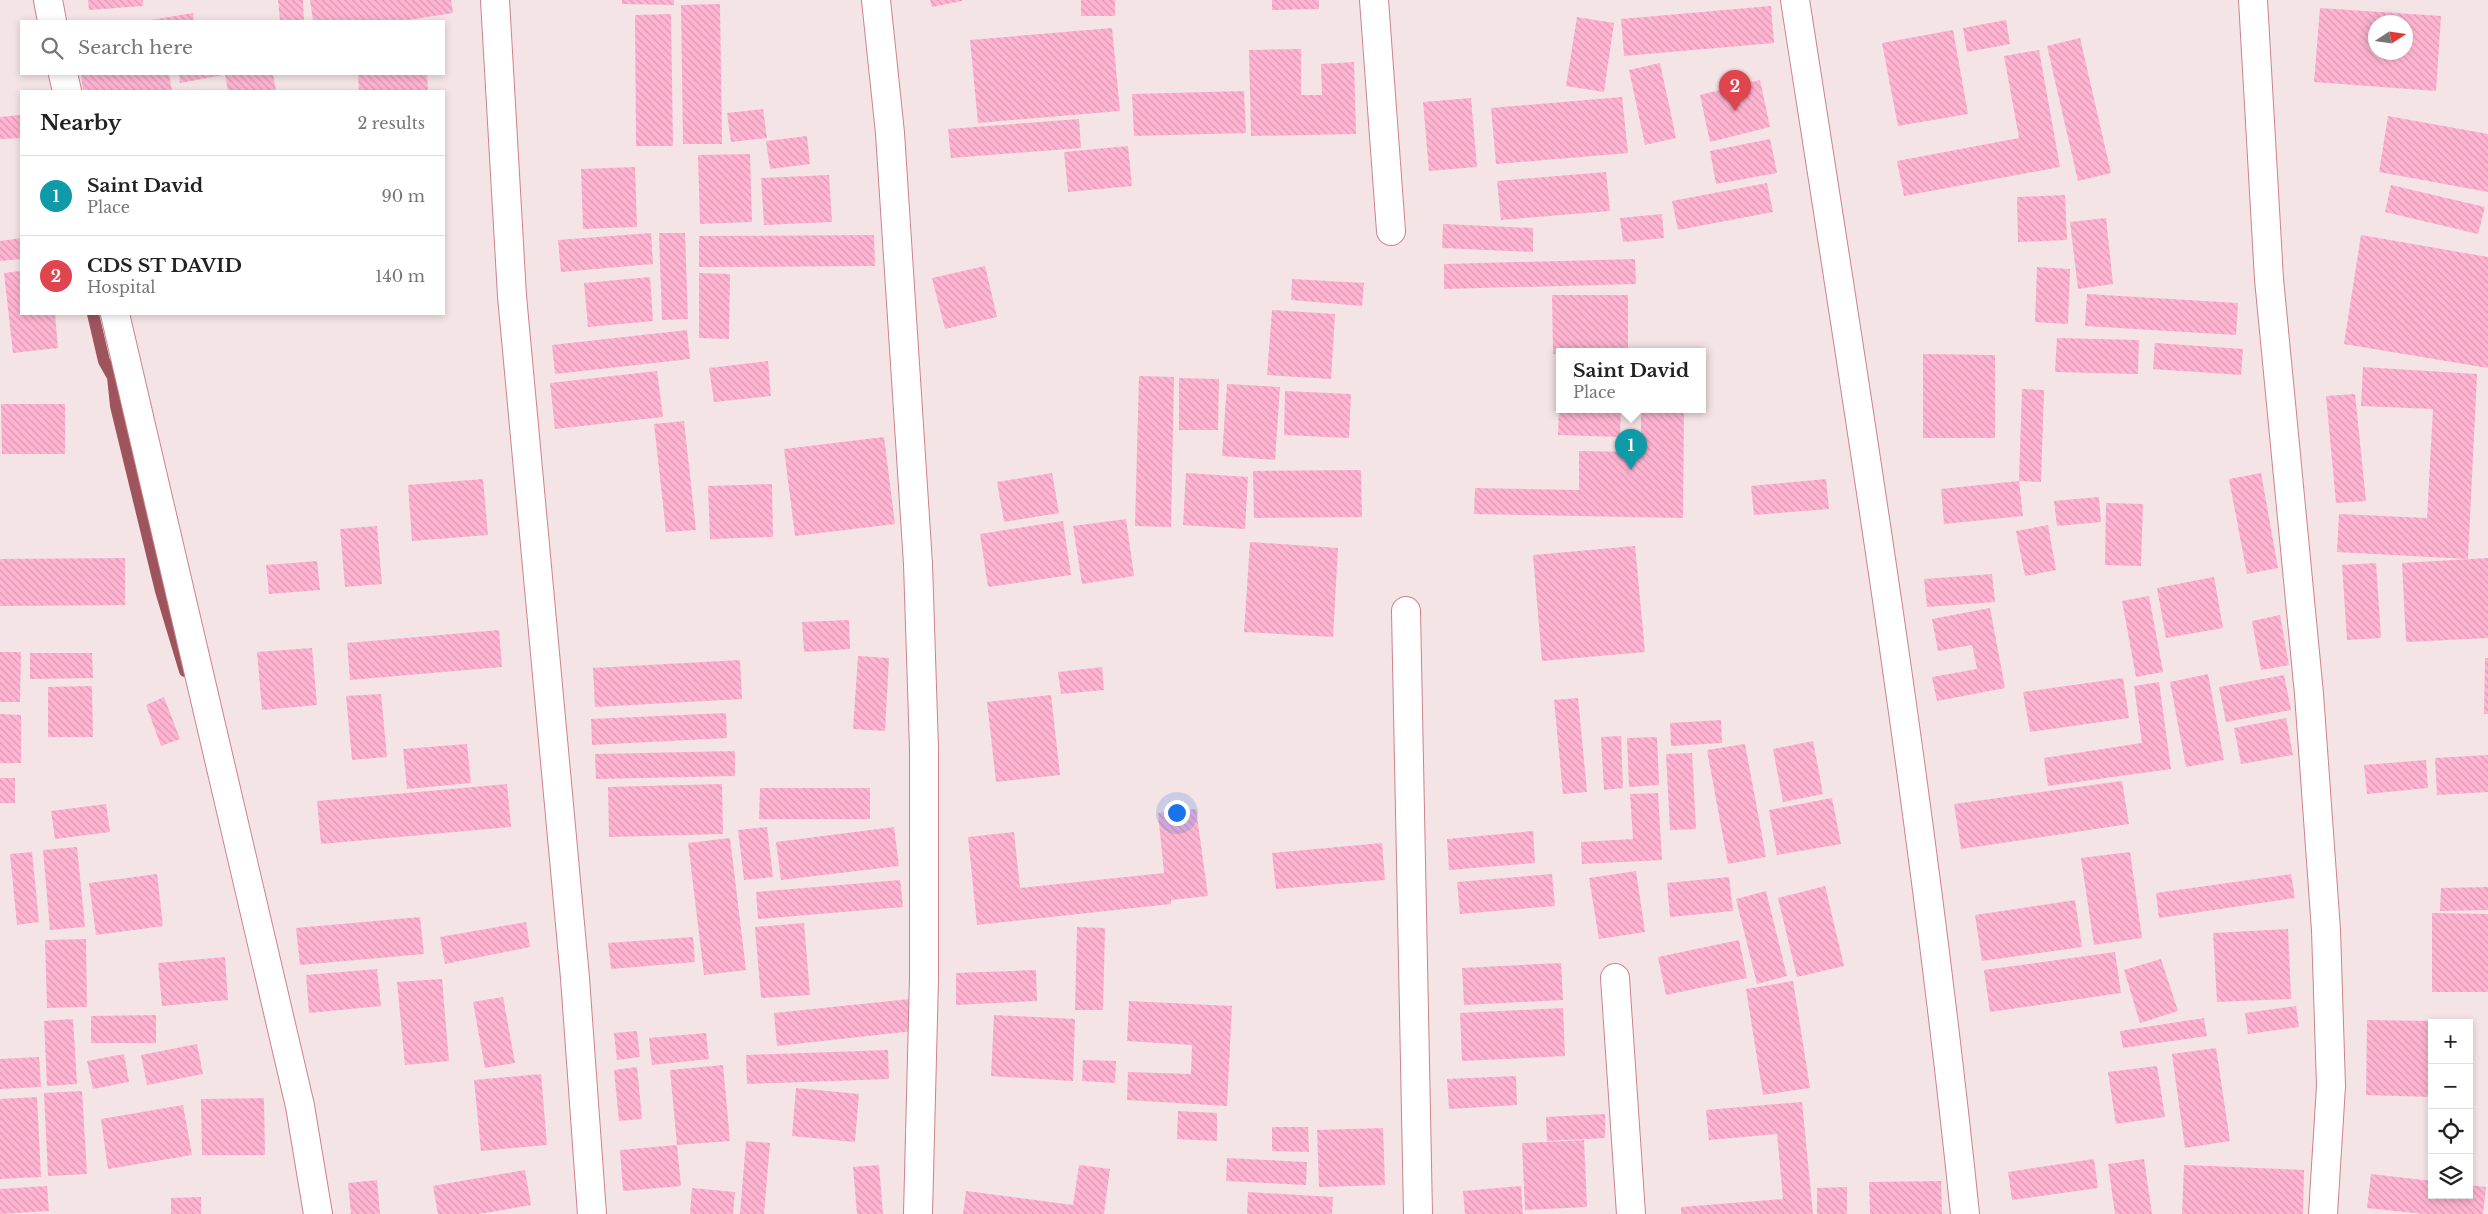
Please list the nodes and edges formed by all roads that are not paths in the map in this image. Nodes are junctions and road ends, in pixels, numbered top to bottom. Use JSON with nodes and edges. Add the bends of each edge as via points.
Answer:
{"nodes":[{"id":1,"x":48,"y":0,"type":"edge"},
{"id":2,"x":495,"y":0,"type":"edge"},
{"id":3,"x":876,"y":0,"type":"edge"},
{"id":4,"x":1374,"y":0,"type":"edge"},
{"id":5,"x":1796,"y":0,"type":"edge"},
{"id":6,"x":2253,"y":0,"type":"edge"},
{"id":7,"x":52,"y":20,"type":"edge"},
{"id":8,"x":63,"y":75,"type":"edge"},
{"id":9,"x":67,"y":90,"type":"edge"},
{"id":10,"x":1391,"y":231,"type":"dead end"},
{"id":11,"x":115,"y":315,"type":"edge"},
{"id":12,"x":1406,"y":611,"type":"dead end"},
{"id":13,"x":1615,"y":978,"type":"dead end"},
{"id":14,"x":318,"y":1214,"type":"edge"},
{"id":15,"x":592,"y":1214,"type":"edge"},
{"id":16,"x":918,"y":1214,"type":"edge"},
{"id":17,"x":1418,"y":1214,"type":"edge"},
{"id":18,"x":1631,"y":1214,"type":"edge"},
{"id":19,"x":1965,"y":1214,"type":"edge"},
{"id":20,"x":2323,"y":1214,"type":"edge"}],
"edges":[{"from":1,"to":7,"type":"street"},
{"from":2,"to":15,"type":"street","via":[[512,296],[575,978]]},
{"from":3,"to":16,"type":"street","via":[[890,133],[919,574],[924,749],[924,948]]},
{"from":4,"to":10,"type":"street"},
{"from":5,"to":19,"type":"street","via":[[1904,707],[1948,1050]]},
{"from":6,"to":20,"type":"street","via":[[2269,279],[2308,694],[2326,930],[2331,1086]]},
{"from":8,"to":9,"type":"street"},
{"from":11,"to":14,"type":"street","via":[[300,1106]]},
{"from":12,"to":17,"type":"street"},
{"from":13,"to":18,"type":"street"}]}
